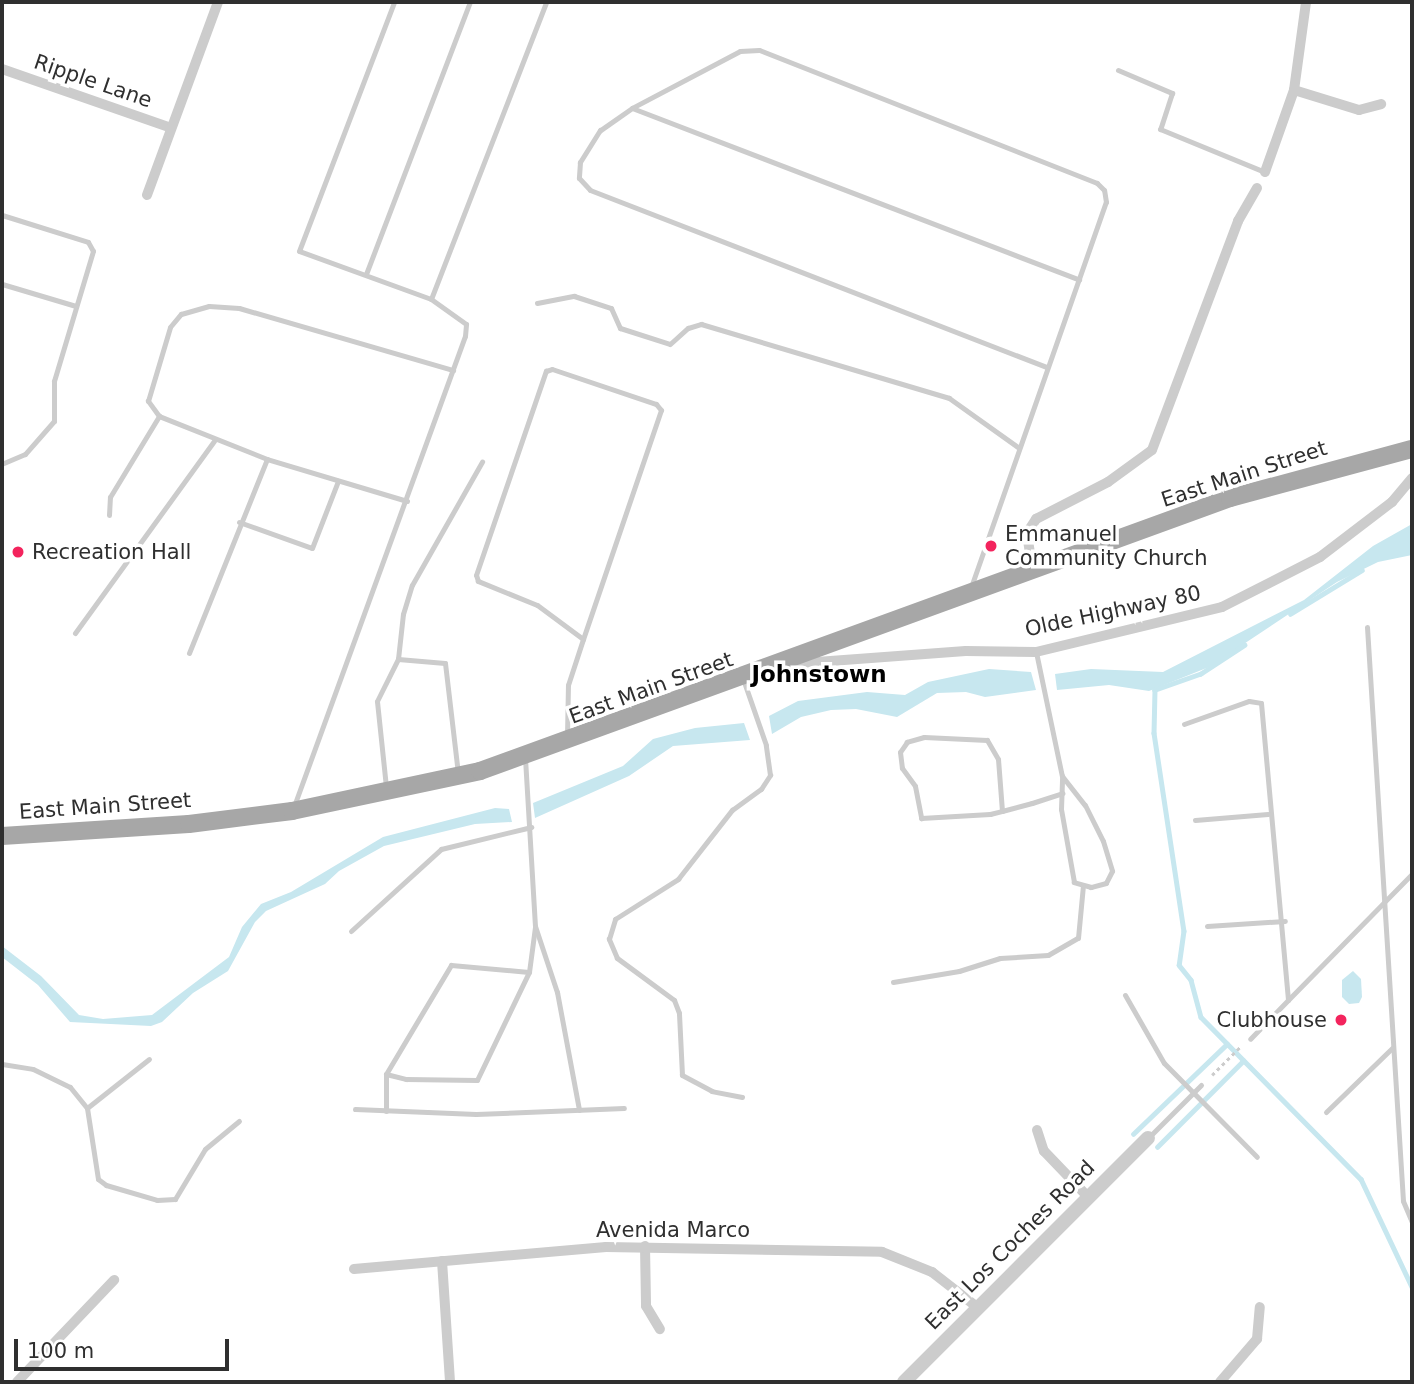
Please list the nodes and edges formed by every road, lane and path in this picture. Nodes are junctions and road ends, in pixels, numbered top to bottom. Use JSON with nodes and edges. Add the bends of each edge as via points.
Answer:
{"nodes":[{"id":1,"x":218,"y":2,"type":"edge"},
{"id":2,"x":394,"y":2,"type":"edge"},
{"id":3,"x":470,"y":2,"type":"edge"},
{"id":4,"x":546,"y":2,"type":"edge"},
{"id":5,"x":1306,"y":2,"type":"edge"},
{"id":6,"x":2,"y":69,"type":"edge"},
{"id":7,"x":1118,"y":70,"type":"dead end"},
{"id":8,"x":1294,"y":90,"type":"junction"},
{"id":9,"x":1381,"y":104,"type":"dead end"},
{"id":10,"x":632,"y":108,"type":"junction"},
{"id":11,"x":171,"y":128,"type":"junction"},
{"id":12,"x":1265,"y":172,"type":"joint"},
{"id":13,"x":1257,"y":188,"type":"dead end"},
{"id":14,"x":148,"y":195,"type":"dead end"},
{"id":15,"x":2,"y":215,"type":"edge"},
{"id":16,"x":366,"y":274,"type":"junction"},
{"id":17,"x":1079,"y":280,"type":"junction"},
{"id":18,"x":2,"y":284,"type":"edge"},
{"id":19,"x":431,"y":299,"type":"junction"},
{"id":20,"x":537,"y":303,"type":"dead end"},
{"id":21,"x":76,"y":306,"type":"junction"},
{"id":22,"x":1048,"y":367,"type":"junction"},
{"id":23,"x":453,"y":370,"type":"junction"},
{"id":24,"x":159,"y":416,"type":"junction"},
{"id":25,"x":214,"y":441,"type":"junction"},
{"id":26,"x":1019,"y":448,"type":"junction"},
{"id":27,"x":1412,"y":449,"type":"edge"},
{"id":28,"x":267,"y":459,"type":"junction"},
{"id":29,"x":482,"y":462,"type":"dead end"},
{"id":30,"x":2,"y":464,"type":"edge"},
{"id":31,"x":1412,"y":478,"type":"edge"},
{"id":32,"x":338,"y":481,"type":"junction"},
{"id":33,"x":407,"y":501,"type":"junction"},
{"id":34,"x":109,"y":515,"type":"dead end"},
{"id":35,"x":239,"y":522,"type":"junction"},
{"id":36,"x":1033,"y":572,"type":"junction"},
{"id":37,"x":968,"y":596,"type":"junction"},
{"id":38,"x":1367,"y":626,"type":"dead end"},
{"id":39,"x":75,"y":633,"type":"dead end"},
{"id":40,"x":583,"y":639,"type":"junction"},
{"id":41,"x":1036,"y":652,"type":"junction"},
{"id":42,"x":189,"y":653,"type":"dead end"},
{"id":43,"x":398,"y":660,"type":"junction"},
{"id":44,"x":780,"y":664,"type":"junction"},
{"id":45,"x":743,"y":679,"type":"junction"},
{"id":46,"x":1184,"y":724,"type":"dead end"},
{"id":47,"x":567,"y":743,"type":"junction"},
{"id":48,"x":525,"y":758,"type":"junction"},
{"id":49,"x":459,"y":776,"type":"junction"},
{"id":50,"x":1062,"y":776,"type":"junction"},
{"id":51,"x":387,"y":791,"type":"junction"},
{"id":52,"x":1062,"y":793,"type":"junction"},
{"id":53,"x":292,"y":811,"type":"junction"},
{"id":54,"x":1002,"y":811,"type":"junction"},
{"id":55,"x":1268,"y":814,"type":"junction"},
{"id":56,"x":1195,"y":820,"type":"dead end"},
{"id":57,"x":531,"y":827,"type":"junction"},
{"id":58,"x":2,"y":836,"type":"edge"},
{"id":59,"x":1412,"y":874,"type":"edge"},
{"id":60,"x":1083,"y":885,"type":"junction"},
{"id":61,"x":1382,"y":905,"type":"junction"},
{"id":62,"x":1282,"y":921,"type":"junction"},
{"id":63,"x":535,"y":926,"type":"junction"},
{"id":64,"x":1208,"y":926,"type":"dead end"},
{"id":65,"x":351,"y":931,"type":"dead end"},
{"id":66,"x":529,"y":972,"type":"junction"},
{"id":67,"x":893,"y":982,"type":"dead end"},
{"id":68,"x":1125,"y":995,"type":"dead end"},
{"id":69,"x":1288,"y":1000,"type":"junction"},
{"id":70,"x":1250,"y":1039,"type":"dead end"},
{"id":71,"x":1244,"y":1044,"type":"dead end"},
{"id":72,"x":1392,"y":1048,"type":"junction"},
{"id":73,"x":149,"y":1059,"type":"dead end"},
{"id":74,"x":2,"y":1064,"type":"edge"},
{"id":75,"x":386,"y":1074,"type":"junction"},
{"id":76,"x":1213,"y":1075,"type":"dead end"},
{"id":77,"x":1201,"y":1085,"type":"dead end"},
{"id":78,"x":1192,"y":1093,"type":"junction"},
{"id":79,"x":742,"y":1097,"type":"dead end"},
{"id":80,"x":87,"y":1108,"type":"junction"},
{"id":81,"x":624,"y":1108,"type":"dead end"},
{"id":82,"x":355,"y":1109,"type":"dead end"},
{"id":83,"x":579,"y":1110,"type":"junction"},
{"id":84,"x":386,"y":1111,"type":"junction"},
{"id":85,"x":1326,"y":1112,"type":"dead end"},
{"id":86,"x":239,"y":1121,"type":"dead end"},
{"id":87,"x":1037,"y":1130,"type":"dead end"},
{"id":88,"x":1148,"y":1138,"type":"joint"},
{"id":89,"x":1257,"y":1157,"type":"dead end"},
{"id":90,"x":1087,"y":1196,"type":"junction"},
{"id":91,"x":1412,"y":1223,"type":"edge"},
{"id":92,"x":645,"y":1246,"type":"junction"},
{"id":93,"x":442,"y":1261,"type":"junction"},
{"id":94,"x":354,"y":1269,"type":"dead end"},
{"id":95,"x":114,"y":1280,"type":"dead end"},
{"id":96,"x":977,"y":1307,"type":"junction"},
{"id":97,"x":1260,"y":1307,"type":"dead end"},
{"id":98,"x":660,"y":1329,"type":"dead end"},
{"id":99,"x":17,"y":1382,"type":"edge"},
{"id":100,"x":450,"y":1382,"type":"edge"},
{"id":101,"x":904,"y":1382,"type":"edge"},
{"id":102,"x":1220,"y":1382,"type":"edge"}],
"edges":[{"from":1,"to":11,"type":"street"},
{"from":2,"to":16,"type":"lane","via":[[299,251]]},
{"from":3,"to":16,"type":"lane"},
{"from":4,"to":19,"type":"lane"},
{"from":5,"to":8,"type":"street"},
{"from":6,"to":11,"type":"street","name":"Ripple Lane"},
{"from":7,"to":12,"type":"lane","via":[[1172,93],[1160,130]]},
{"from":8,"to":9,"type":"street","via":[[1359,110]]},
{"from":8,"to":12,"type":"street"},
{"from":10,"to":17,"type":"lane"},
{"from":10,"to":17,"type":"lane","via":[[740,51],[759,50],[1097,183],[1106,202]]},
{"from":10,"to":22,"type":"lane","via":[[600,131],[580,162],[579,178],[590,190]]},
{"from":11,"to":14,"type":"street"},
{"from":13,"to":36,"type":"street","via":[[1238,220],[1152,450],[1108,482],[1036,519],[1027,533]]},
{"from":15,"to":21,"type":"lane","via":[[88,242],[93,251]]},
{"from":16,"to":19,"type":"lane"},
{"from":17,"to":22,"type":"lane"},
{"from":18,"to":21,"type":"lane"},
{"from":19,"to":23,"type":"lane","via":[[466,324]]},
{"from":20,"to":26,"type":"lane","via":[[574,296],[611,308],[620,328],[670,344],[688,328],[714,327],[949,398]]},
{"from":21,"to":30,"type":"lane","via":[[54,381],[54,421],[25,454]]},
{"from":22,"to":26,"type":"lane"},
{"from":23,"to":24,"type":"lane","via":[[239,308],[209,306],[181,314],[170,327],[148,401]]},
{"from":23,"to":33,"type":"lane"},
{"from":24,"to":25,"type":"lane"},
{"from":24,"to":34,"type":"lane","via":[[110,497]]},
{"from":25,"to":28,"type":"lane"},
{"from":25,"to":39,"type":"lane"},
{"from":26,"to":37,"type":"lane"},
{"from":27,"to":36,"type":"main road","name":"East Main Street","via":[[1230,498]]},
{"from":28,"to":32,"type":"lane"},
{"from":28,"to":35,"type":"lane"},
{"from":29,"to":43,"type":"lane","via":[[412,585]]},
{"from":31,"to":41,"type":"street","name":"Olde Highway 80","via":[[1392,502],[1320,557],[1222,607]]},
{"from":32,"to":33,"type":"lane"},
{"from":32,"to":35,"type":"lane","via":[[312,548]]},
{"from":33,"to":53,"type":"lane"},
{"from":35,"to":42,"type":"lane"},
{"from":36,"to":37,"type":"main road","name":"East Main Street"},
{"from":37,"to":44,"type":"main road","name":"East Main Street"},
{"from":38,"to":61,"type":"lane"},
{"from":40,"to":40,"type":"lane","via":[[537,605],[478,581],[476,575],[546,371],[552,369],[656,404],[661,410]]},
{"from":40,"to":47,"type":"lane","via":[[568,685]]},
{"from":41,"to":44,"type":"street","name":"Olde Highway 80"},
{"from":41,"to":50,"type":"lane","via":[[1044,673]]},
{"from":43,"to":49,"type":"lane","via":[[445,663]]},
{"from":43,"to":51,"type":"lane","via":[[377,701]]},
{"from":44,"to":45,"type":"main road","name":"East Main Street"},
{"from":45,"to":47,"type":"main road","name":"East Main Street"},
{"from":45,"to":79,"type":"lane","via":[[766,745],[770,775],[761,789],[732,810],[678,879],[615,919],[609,939],[617,958],[674,1000],[679,1013],[682,1075],[712,1091]]},
{"from":46,"to":55,"type":"lane","via":[[1249,701],[1261,703]]},
{"from":47,"to":48,"type":"main road","name":"East Main Street"},
{"from":48,"to":49,"type":"main road","name":"East Main Street"},
{"from":48,"to":57,"type":"lane"},
{"from":49,"to":51,"type":"main road","name":"East Main Street"},
{"from":50,"to":52,"type":"lane"},
{"from":50,"to":60,"type":"lane","via":[[1085,805],[1112,871],[1106,883]]},
{"from":51,"to":53,"type":"main road","name":"East Main Street"},
{"from":52,"to":54,"type":"lane"},
{"from":52,"to":60,"type":"lane","via":[[1068,857],[1074,882]]},
{"from":53,"to":58,"type":"main road","name":"East Main Street","via":[[189,824]]},
{"from":54,"to":54,"type":"lane","via":[[921,818],[915,786],[902,768],[900,752],[907,742],[924,737],[987,740],[998,759]]},
{"from":55,"to":56,"type":"lane"},
{"from":55,"to":62,"type":"lane"},
{"from":57,"to":63,"type":"lane"},
{"from":57,"to":65,"type":"lane","via":[[442,849]]},
{"from":59,"to":61,"type":"lane"},
{"from":60,"to":67,"type":"lane","via":[[1078,938],[1048,955],[1000,958],[959,971]]},
{"from":61,"to":69,"type":"lane"},
{"from":61,"to":72,"type":"lane"},
{"from":62,"to":64,"type":"lane"},
{"from":62,"to":69,"type":"lane"},
{"from":63,"to":66,"type":"lane"},
{"from":63,"to":83,"type":"lane","via":[[557,992]]},
{"from":66,"to":75,"type":"lane","via":[[451,965]]},
{"from":66,"to":75,"type":"lane","via":[[477,1080],[406,1079]]},
{"from":68,"to":78,"type":"lane","via":[[1164,1063]]},
{"from":69,"to":70,"type":"lane"},
{"from":71,"to":76,"type":"path"},
{"from":72,"to":85,"type":"lane"},
{"from":72,"to":91,"type":"lane","via":[[1404,1201]]},
{"from":73,"to":80,"type":"lane"},
{"from":74,"to":80,"type":"lane","via":[[55,1076]]},
{"from":75,"to":84,"type":"lane"},
{"from":77,"to":78,"type":"lane"},
{"from":78,"to":88,"type":"lane"},
{"from":78,"to":89,"type":"lane"},
{"from":80,"to":86,"type":"lane","via":[[98,1179],[157,1200],[175,1199],[205,1149]]},
{"from":81,"to":83,"type":"lane"},
{"from":82,"to":84,"type":"lane"},
{"from":83,"to":84,"type":"lane"},
{"from":87,"to":90,"type":"street","via":[[1044,1151]]},
{"from":88,"to":90,"type":"street","name":"East Los Coches Road"},
{"from":90,"to":96,"type":"street","name":"East Los Coches Road"},
{"from":92,"to":93,"type":"street","name":"Avenida Marco"},
{"from":92,"to":96,"type":"street","name":"Avenida Marco","via":[[881,1252],[932,1272]]},
{"from":92,"to":98,"type":"street","via":[[646,1306]]},
{"from":93,"to":94,"type":"street","name":"Avenida Marco"},
{"from":93,"to":100,"type":"street"},
{"from":95,"to":99,"type":"street"},
{"from":96,"to":101,"type":"street","name":"East Los Coches Road"},
{"from":97,"to":102,"type":"street","via":[[1257,1339]]}]}
